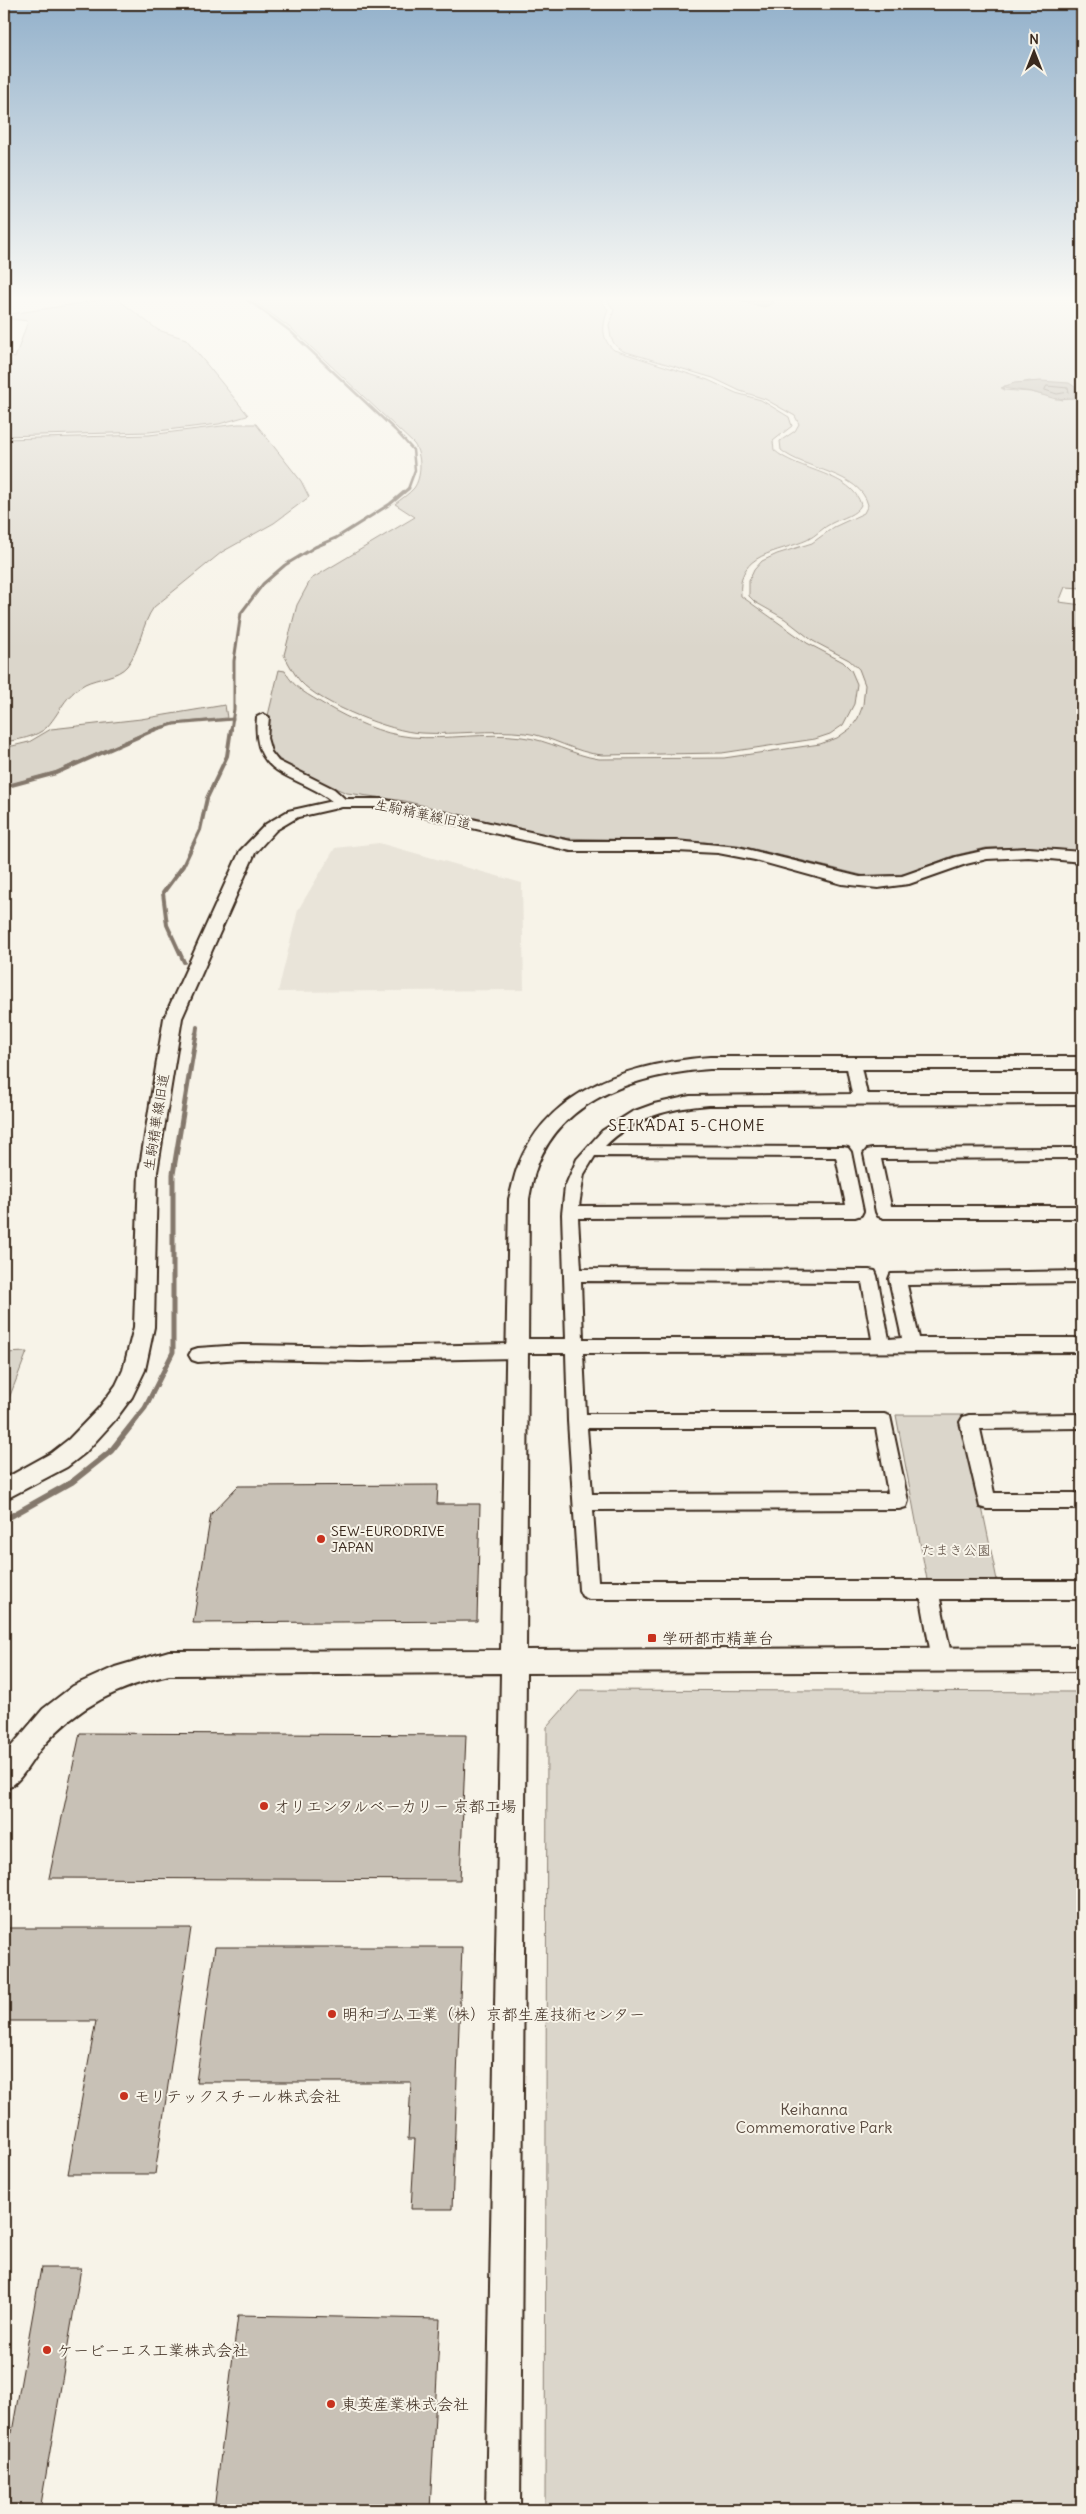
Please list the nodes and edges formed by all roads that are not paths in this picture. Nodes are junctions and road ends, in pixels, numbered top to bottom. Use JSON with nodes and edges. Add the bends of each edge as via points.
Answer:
{"nodes":[{"id":1,"x":264,"y":717,"type":"dead end"},
{"id":2,"x":342,"y":803,"type":"junction"},
{"id":3,"x":1082,"y":857,"type":"edge"},
{"id":4,"x":853,"y":1063,"type":"junction"},
{"id":5,"x":1082,"y":1063,"type":"edge"},
{"id":6,"x":860,"y":1098,"type":"junction"},
{"id":7,"x":1082,"y":1099,"type":"edge"},
{"id":8,"x":593,"y":1151,"type":"junction"},
{"id":9,"x":1082,"y":1154,"type":"edge"},
{"id":10,"x":572,"y":1212,"type":"junction"},
{"id":11,"x":1082,"y":1212,"type":"edge"},
{"id":12,"x":572,"y":1275,"type":"junction"},
{"id":13,"x":1082,"y":1277,"type":"edge"},
{"id":14,"x":912,"y":1345,"type":"junction"},
{"id":15,"x":1082,"y":1345,"type":"edge"},
{"id":16,"x":574,"y":1346,"type":"junction"},
{"id":17,"x":882,"y":1346,"type":"junction"},
{"id":18,"x":517,"y":1349,"type":"junction"},
{"id":19,"x":198,"y":1354,"type":"dead end"},
{"id":20,"x":577,"y":1421,"type":"junction"},
{"id":21,"x":1082,"y":1421,"type":"edge"},
{"id":22,"x":4,"y":1490,"type":"edge"},
{"id":23,"x":1082,"y":1501,"type":"edge"},
{"id":24,"x":583,"y":1502,"type":"junction"},
{"id":25,"x":929,"y":1590,"type":"junction"},
{"id":26,"x":1082,"y":1590,"type":"edge"},
{"id":27,"x":942,"y":1660,"type":"junction"},
{"id":28,"x":1082,"y":1660,"type":"edge"},
{"id":29,"x":514,"y":1662,"type":"junction"},
{"id":30,"x":4,"y":1777,"type":"edge"},
{"id":31,"x":502,"y":2510,"type":"edge"}],
"edges":[{"from":1,"to":2,"type":"street","via":[[260,738],[266,754],[291,773],[332,791]]},
{"from":2,"to":3,"type":"street","name":"生駒精華線旧道","via":[[401,806],[571,846],[736,851],[864,882],[911,880],[959,861],[990,854]]},
{"from":2,"to":22,"type":"street","name":"生駒精華線旧道","via":[[293,814],[271,827],[254,844],[243,861],[181,996],[173,1018],[148,1172],[144,1327],[134,1370],[124,1391],[77,1446],[59,1460]]},
{"from":4,"to":5,"type":"street"},
{"from":4,"to":6,"type":"street"},
{"from":4,"to":18,"type":"street","via":[[675,1065],[616,1081],[572,1105],[538,1142],[521,1180]]},
{"from":6,"to":7,"type":"street"},
{"from":6,"to":8,"type":"street","via":[[709,1100],[669,1104],[625,1121],[604,1136]]},
{"from":8,"to":10,"type":"street","via":[[573,1183]]},
{"from":8,"to":10,"type":"street","via":[[843,1152],[855,1211]]},
{"from":9,"to":11,"type":"street","via":[[872,1154],[884,1212]]},
{"from":10,"to":12,"type":"street"},
{"from":12,"to":16,"type":"street"},
{"from":12,"to":17,"type":"street","via":[[869,1276]]},
{"from":13,"to":14,"type":"street","via":[[897,1278]]},
{"from":14,"to":15,"type":"street"},
{"from":14,"to":17,"type":"street"},
{"from":16,"to":17,"type":"street"},
{"from":16,"to":18,"type":"street"},
{"from":16,"to":20,"type":"street"},
{"from":18,"to":19,"type":"street","via":[[361,1354]]},
{"from":18,"to":29,"type":"street"},
{"from":20,"to":24,"type":"street"},
{"from":20,"to":24,"type":"street","via":[[884,1421],[899,1501]]},
{"from":21,"to":23,"type":"street","via":[[969,1422],[987,1501]]},
{"from":24,"to":25,"type":"street","via":[[589,1590]]},
{"from":25,"to":26,"type":"street"},
{"from":25,"to":27,"type":"street"},
{"from":27,"to":28,"type":"street"},
{"from":27,"to":29,"type":"street"},
{"from":29,"to":30,"type":"street","via":[[206,1662],[169,1663],[139,1669],[80,1696],[56,1713]]},
{"from":29,"to":31,"type":"street"}]}
